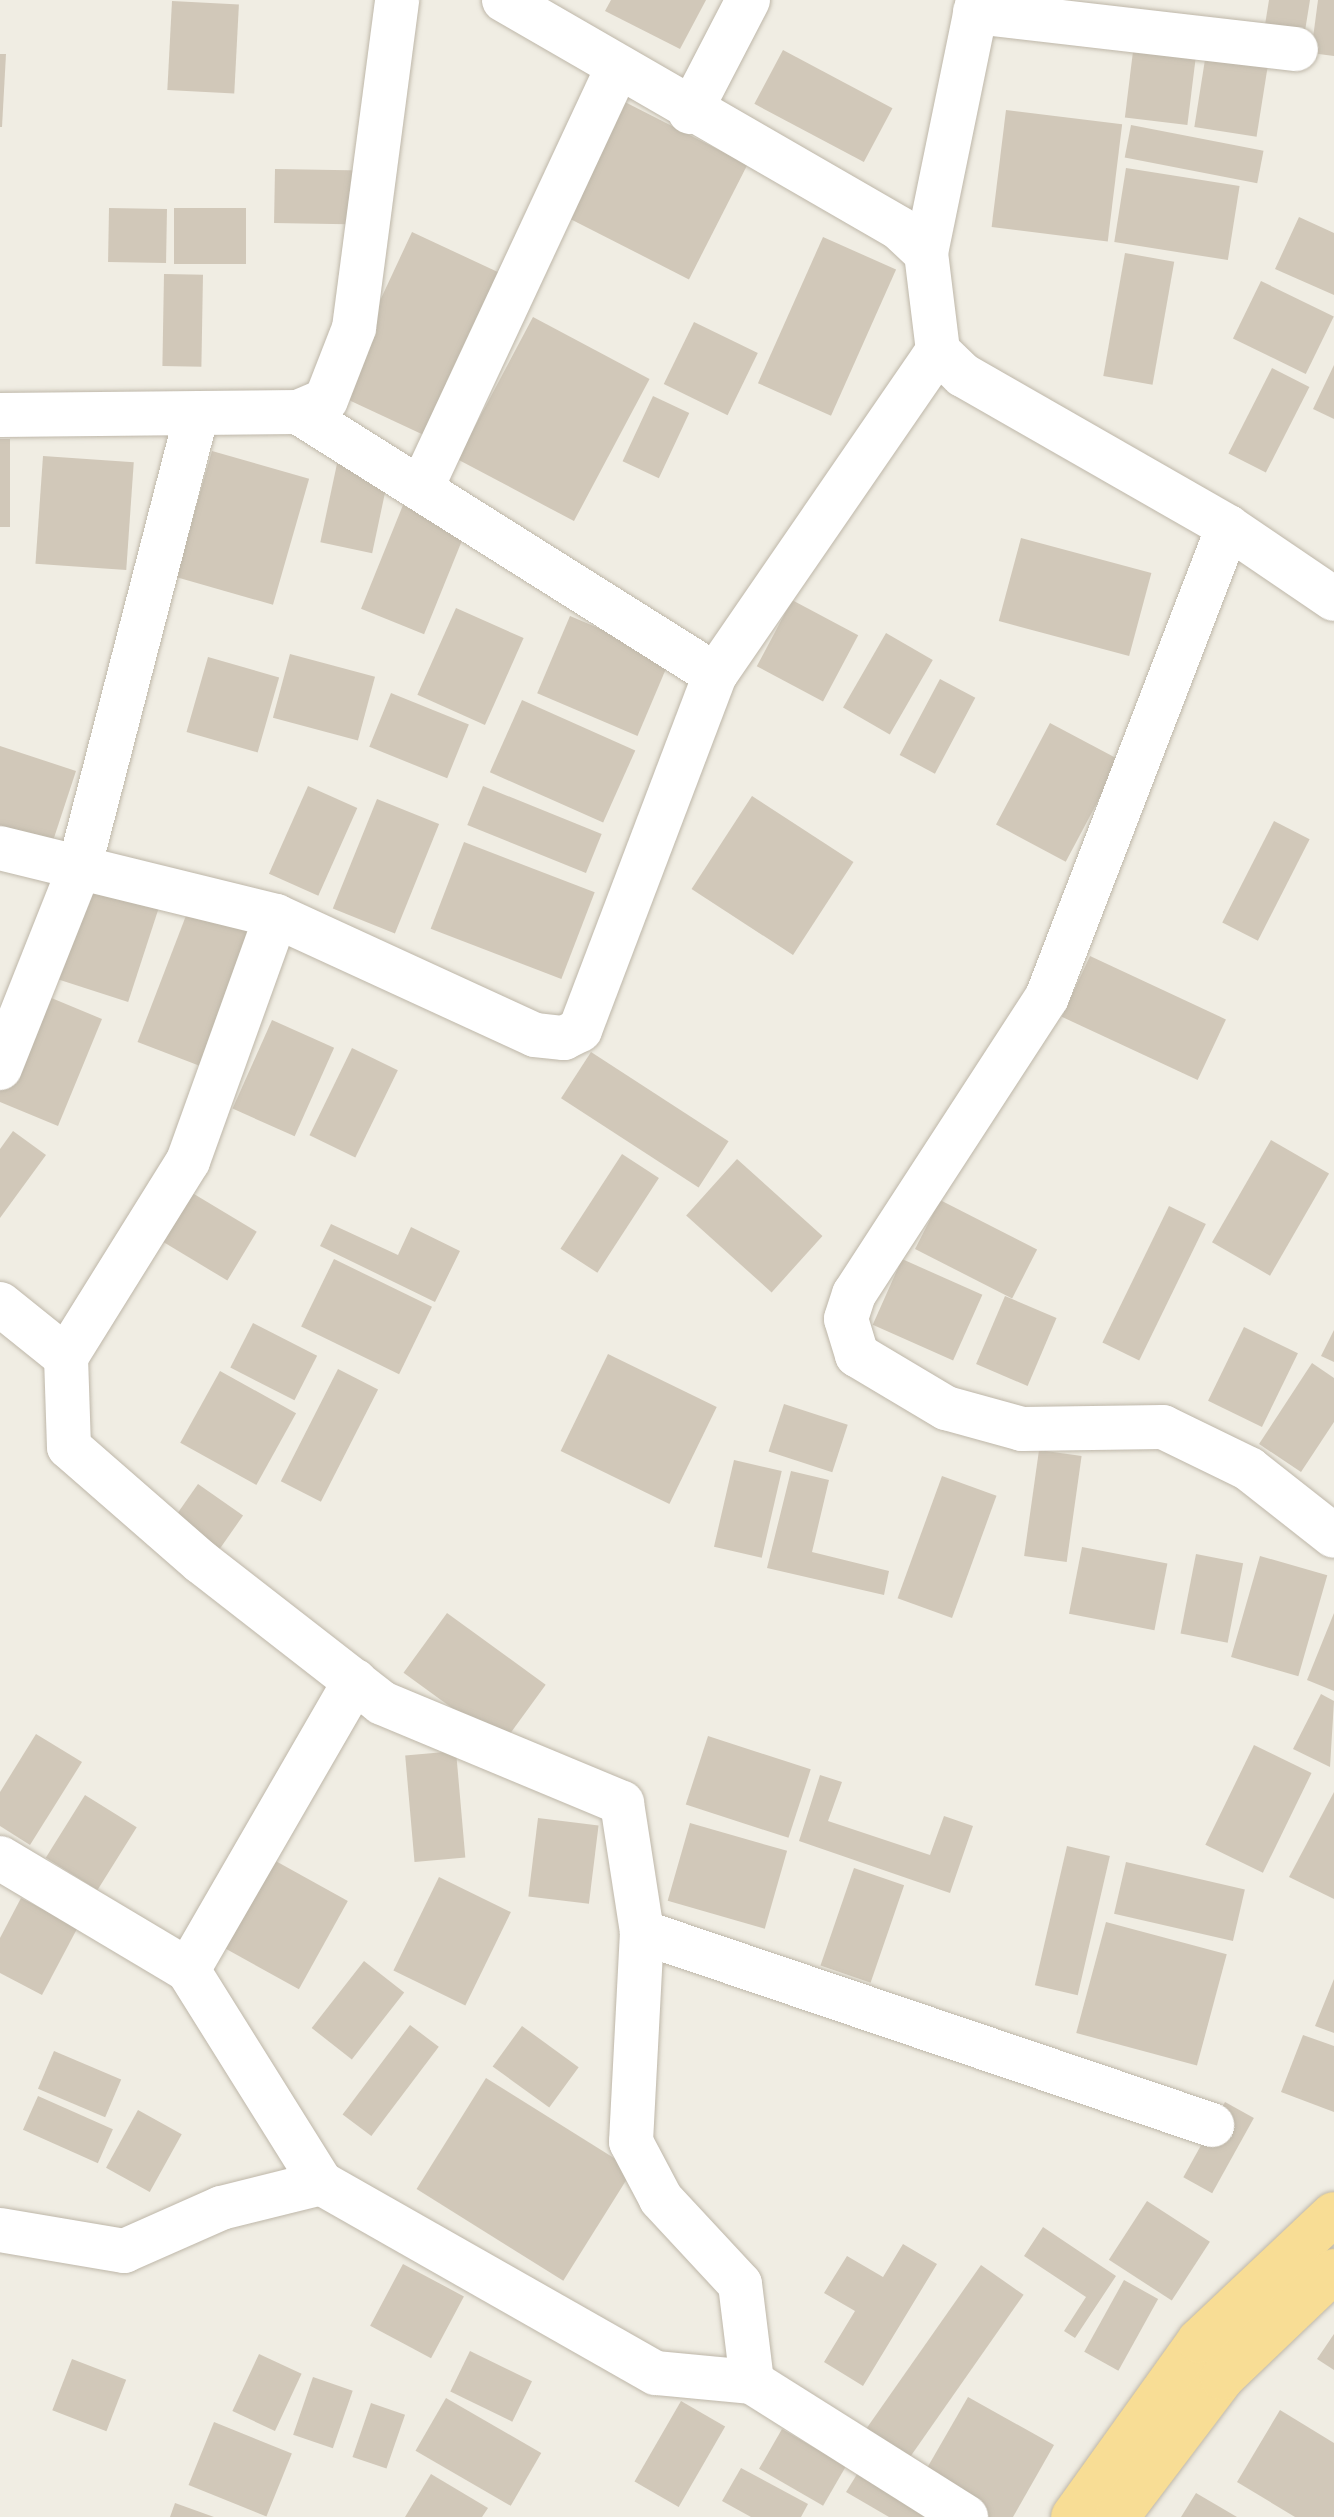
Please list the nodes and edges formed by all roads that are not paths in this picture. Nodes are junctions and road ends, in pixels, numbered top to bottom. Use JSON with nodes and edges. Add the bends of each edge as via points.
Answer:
{"nodes":[{"id":1,"x":397,"y":0,"type":"edge"},
{"id":2,"x":504,"y":0,"type":"edge"},
{"id":3,"x":748,"y":0,"type":"edge"},
{"id":4,"x":976,"y":6,"type":"edge"},
{"id":5,"x":1296,"y":49,"type":"dead end"},
{"id":6,"x":617,"y":68,"type":"junction"},
{"id":7,"x":690,"y":112,"type":"junction"},
{"id":8,"x":926,"y":253,"type":"junction"},
{"id":9,"x":938,"y":351,"type":"junction"},
{"id":10,"x":298,"y":412,"type":"junction"},
{"id":11,"x":0,"y":415,"type":"edge"},
{"id":12,"x":196,"y":415,"type":"junction"},
{"id":13,"x":421,"y":489,"type":"junction"},
{"id":14,"x":1228,"y":527,"type":"junction"},
{"id":15,"x":1334,"y":599,"type":"edge"},
{"id":16,"x":715,"y":675,"type":"junction"},
{"id":17,"x":0,"y":848,"type":"edge"},
{"id":18,"x":79,"y":869,"type":"junction"},
{"id":19,"x":276,"y":916,"type":"junction"},
{"id":20,"x":0,"y":1068,"type":"edge"},
{"id":21,"x":0,"y":1304,"type":"edge"},
{"id":22,"x":66,"y":1357,"type":"junction"},
{"id":23,"x":1334,"y":1536,"type":"edge"},
{"id":24,"x":355,"y":1681,"type":"junction"},
{"id":25,"x":0,"y":1858,"type":"edge"},
{"id":26,"x":642,"y":1932,"type":"junction"},
{"id":27,"x":188,"y":1970,"type":"junction"},
{"id":28,"x":1212,"y":2125,"type":"dead end"},
{"id":29,"x":321,"y":2183,"type":"junction"},
{"id":30,"x":1334,"y":2214,"type":"edge"},
{"id":31,"x":0,"y":2230,"type":"edge"},
{"id":32,"x":1334,"y":2271,"type":"edge"},
{"id":33,"x":752,"y":2382,"type":"junction"},
{"id":34,"x":966,"y":2517,"type":"edge"},
{"id":35,"x":1073,"y":2517,"type":"edge"},
{"id":36,"x":1117,"y":2517,"type":"edge"}],
"edges":[{"from":1,"to":10,"type":"street","via":[[354,328],[326,400]]},
{"from":2,"to":6,"type":"street"},
{"from":3,"to":7,"type":"street"},
{"from":4,"to":5,"type":"street"},
{"from":4,"to":8,"type":"street"},
{"from":6,"to":7,"type":"street"},
{"from":6,"to":13,"type":"street"},
{"from":7,"to":8,"type":"street","via":[[900,229]]},
{"from":8,"to":9,"type":"street"},
{"from":9,"to":14,"type":"street","via":[[963,375]]},
{"from":9,"to":16,"type":"street"},
{"from":10,"to":12,"type":"street"},
{"from":10,"to":13,"type":"street"},
{"from":11,"to":12,"type":"street"},
{"from":12,"to":18,"type":"street"},
{"from":13,"to":16,"type":"street"},
{"from":14,"to":15,"type":"street"},
{"from":14,"to":23,"type":"street","via":[[1047,997],[854,1294],[846,1319],[857,1355],[946,1408],[1022,1429],[1163,1427],[1249,1469]]},
{"from":16,"to":19,"type":"street","via":[[580,1030],[564,1038],[535,1035]]},
{"from":17,"to":18,"type":"street"},
{"from":18,"to":19,"type":"street"},
{"from":18,"to":20,"type":"street"},
{"from":19,"to":22,"type":"street","via":[[188,1161]]},
{"from":21,"to":22,"type":"street"},
{"from":22,"to":24,"type":"street","via":[[69,1447]]},
{"from":24,"to":26,"type":"street","via":[[382,1703],[622,1803]]},
{"from":24,"to":27,"type":"street"},
{"from":25,"to":27,"type":"street"},
{"from":26,"to":28,"type":"street"},
{"from":26,"to":33,"type":"street","via":[[631,2142],[661,2199],[740,2284]]},
{"from":27,"to":29,"type":"street"},
{"from":29,"to":31,"type":"street","via":[[221,2208],[124,2251]]},
{"from":29,"to":33,"type":"street","via":[[656,2373]]},
{"from":30,"to":35,"type":"main road","via":[[1199,2341]]},
{"from":32,"to":36,"type":"main road","via":[[1222,2378]]},
{"from":33,"to":34,"type":"street"}]}
